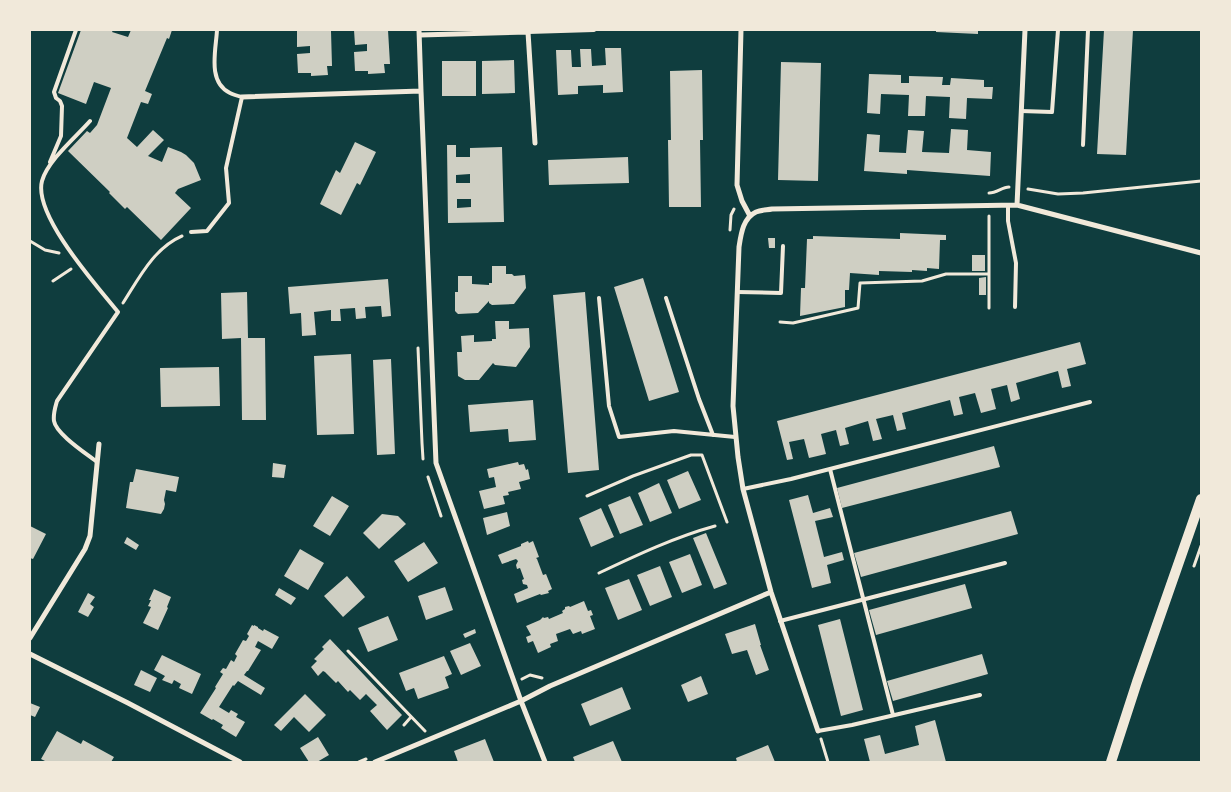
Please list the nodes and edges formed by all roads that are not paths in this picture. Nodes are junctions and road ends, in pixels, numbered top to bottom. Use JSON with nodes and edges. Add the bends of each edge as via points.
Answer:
{"nodes":[{"id":1,"x":76,"y":30,"type":"edge"},
{"id":2,"x":217,"y":30,"type":"edge"},
{"id":3,"x":594,"y":30,"type":"edge"},
{"id":4,"x":741,"y":30,"type":"edge"},
{"id":5,"x":1025,"y":30,"type":"edge"},
{"id":6,"x":1058,"y":30,"type":"edge"},
{"id":7,"x":1088,"y":30,"type":"edge"},
{"id":8,"x":528,"y":31,"type":"edge"},
{"id":9,"x":420,"y":33,"type":"edge"},
{"id":10,"x":421,"y":91,"type":"junction"},
{"id":11,"x":242,"y":97,"type":"junction"},
{"id":12,"x":1021,"y":111,"type":"junction"},
{"id":13,"x":90,"y":121,"type":"dead end"},
{"id":14,"x":535,"y":142,"type":"dead end"},
{"id":15,"x":1083,"y":145,"type":"dead end"},
{"id":16,"x":50,"y":165,"type":"junction"},
{"id":17,"x":1008,"y":205,"type":"junction"},
{"id":18,"x":1016,"y":205,"type":"junction"},
{"id":19,"x":750,"y":216,"type":"junction"},
{"id":20,"x":191,"y":232,"type":"road end"},
{"id":21,"x":783,"y":246,"type":"dead end"},
{"id":22,"x":1201,"y":253,"type":"edge"},
{"id":23,"x":737,"y":292,"type":"junction"},
{"id":24,"x":599,"y":298,"type":"dead end"},
{"id":25,"x":666,"y":298,"type":"dead end"},
{"id":26,"x":1015,"y":307,"type":"dead end"},
{"id":27,"x":1090,"y":402,"type":"dead end"},
{"id":28,"x":713,"y":435,"type":"junction"},
{"id":29,"x":735,"y":437,"type":"junction"},
{"id":30,"x":99,"y":444,"type":"dead end"},
{"id":31,"x":97,"y":462,"type":"junction"},
{"id":32,"x":830,"y":469,"type":"junction"},
{"id":33,"x":743,"y":489,"type":"junction"},
{"id":34,"x":1201,"y":499,"type":"edge"},
{"id":35,"x":1005,"y":563,"type":"dead end"},
{"id":36,"x":771,"y":592,"type":"junction"},
{"id":37,"x":862,"y":600,"type":"junction"},
{"id":38,"x":780,"y":621,"type":"junction"},
{"id":39,"x":30,"y":638,"type":"edge"},
{"id":40,"x":30,"y":654,"type":"edge"},
{"id":41,"x":980,"y":695,"type":"dead end"},
{"id":42,"x":521,"y":701,"type":"junction"},
{"id":43,"x":893,"y":715,"type":"junction"},
{"id":44,"x":818,"y":731,"type":"joint"},
{"id":45,"x":240,"y":762,"type":"edge"},
{"id":46,"x":375,"y":762,"type":"edge"},
{"id":47,"x":545,"y":762,"type":"edge"},
{"id":48,"x":1111,"y":762,"type":"edge"}],
"edges":[{"from":1,"to":16,"type":"lane","via":[[54,92],[62,106],[61,136]]},
{"from":2,"to":11,"type":"lane","via":[[214,71],[228,92]]},
{"from":3,"to":8,"type":"lane"},
{"from":4,"to":19,"type":"street","via":[[737,185]]},
{"from":5,"to":12,"type":"street"},
{"from":6,"to":12,"type":"lane","via":[[1052,112]]},
{"from":7,"to":15,"type":"lane"},
{"from":8,"to":9,"type":"street"},
{"from":8,"to":14,"type":"street"},
{"from":9,"to":10,"type":"street"},
{"from":10,"to":11,"type":"street"},
{"from":10,"to":42,"type":"street","via":[[436,463]]},
{"from":11,"to":20,"type":"lane","via":[[226,168],[229,204],[206,231]]},
{"from":12,"to":18,"type":"street"},
{"from":13,"to":16,"type":"lane"},
{"from":16,"to":31,"type":"lane","via":[[42,182],[42,193],[56,231],[118,312],[57,402],[54,412],[54,423],[60,433]]},
{"from":17,"to":18,"type":"street"},
{"from":17,"to":19,"type":"street","via":[[772,209]]},
{"from":17,"to":26,"type":"lane","via":[[1016,263]]},
{"from":18,"to":22,"type":"street"},
{"from":19,"to":23,"type":"street","via":[[742,228]]},
{"from":21,"to":23,"type":"lane","via":[[781,293]]},
{"from":23,"to":29,"type":"street"},
{"from":24,"to":28,"type":"lane","via":[[609,406],[619,437],[674,431]]},
{"from":25,"to":28,"type":"lane"},
{"from":27,"to":32,"type":"lane"},
{"from":28,"to":29,"type":"lane"},
{"from":29,"to":33,"type":"street"},
{"from":30,"to":31,"type":"street"},
{"from":31,"to":39,"type":"street","via":[[90,536]]},
{"from":32,"to":33,"type":"lane"},
{"from":32,"to":37,"type":"lane"},
{"from":33,"to":36,"type":"street"},
{"from":34,"to":48,"type":"main road"},
{"from":35,"to":37,"type":"lane"},
{"from":36,"to":38,"type":"street"},
{"from":36,"to":42,"type":"street"},
{"from":37,"to":38,"type":"lane"},
{"from":37,"to":43,"type":"lane"},
{"from":38,"to":44,"type":"street"},
{"from":40,"to":45,"type":"street"},
{"from":41,"to":43,"type":"lane"},
{"from":42,"to":46,"type":"street"},
{"from":42,"to":47,"type":"street"},
{"from":43,"to":44,"type":"lane"}]}
